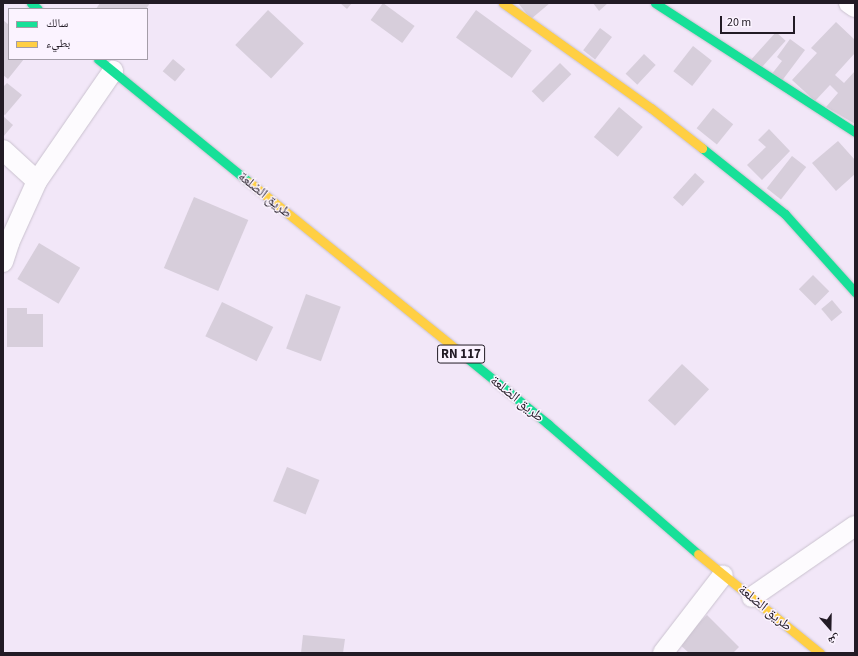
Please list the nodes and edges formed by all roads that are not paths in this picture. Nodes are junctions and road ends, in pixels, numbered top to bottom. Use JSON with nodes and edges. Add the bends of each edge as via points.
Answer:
{"nodes":[{"id":1,"x":503,"y":3,"type":"edge"},
{"id":2,"x":655,"y":3,"type":"edge"},
{"id":3,"x":849,"y":3,"type":"edge"},
{"id":4,"x":855,"y":7,"type":"edge"},
{"id":5,"x":105,"y":65,"type":"edge"},
{"id":6,"x":855,"y":132,"type":"edge"},
{"id":7,"x":3,"y":150,"type":"edge"},
{"id":8,"x":38,"y":181,"type":"junction"},
{"id":9,"x":3,"y":262,"type":"edge"},
{"id":10,"x":855,"y":292,"type":"edge"},
{"id":11,"x":855,"y":526,"type":"edge"},
{"id":12,"x":723,"y":574,"type":"junction"},
{"id":13,"x":752,"y":597,"type":"junction"},
{"id":14,"x":663,"y":653,"type":"edge"},
{"id":15,"x":820,"y":653,"type":"edge"}],
"edges":[{"from":1,"to":10,"type":"main road","via":[[650,108],[785,214]]},
{"from":2,"to":6,"type":"main road"},
{"from":3,"to":4,"type":"street"},
{"from":5,"to":8,"type":"street"},
{"from":5,"to":12,"type":"main road","name":"طريق الضلعة","number":"RN 117","via":[[548,424]]},
{"from":7,"to":8,"type":"street"},
{"from":8,"to":9,"type":"street","via":[[9,242]]},
{"from":11,"to":13,"type":"street"},
{"from":12,"to":13,"type":"main road","name":"طريق الضلعة","number":"RN 117"},
{"from":12,"to":14,"type":"street"},
{"from":13,"to":15,"type":"main road","name":"طريق الضلعة","number":"RN 117"}]}
